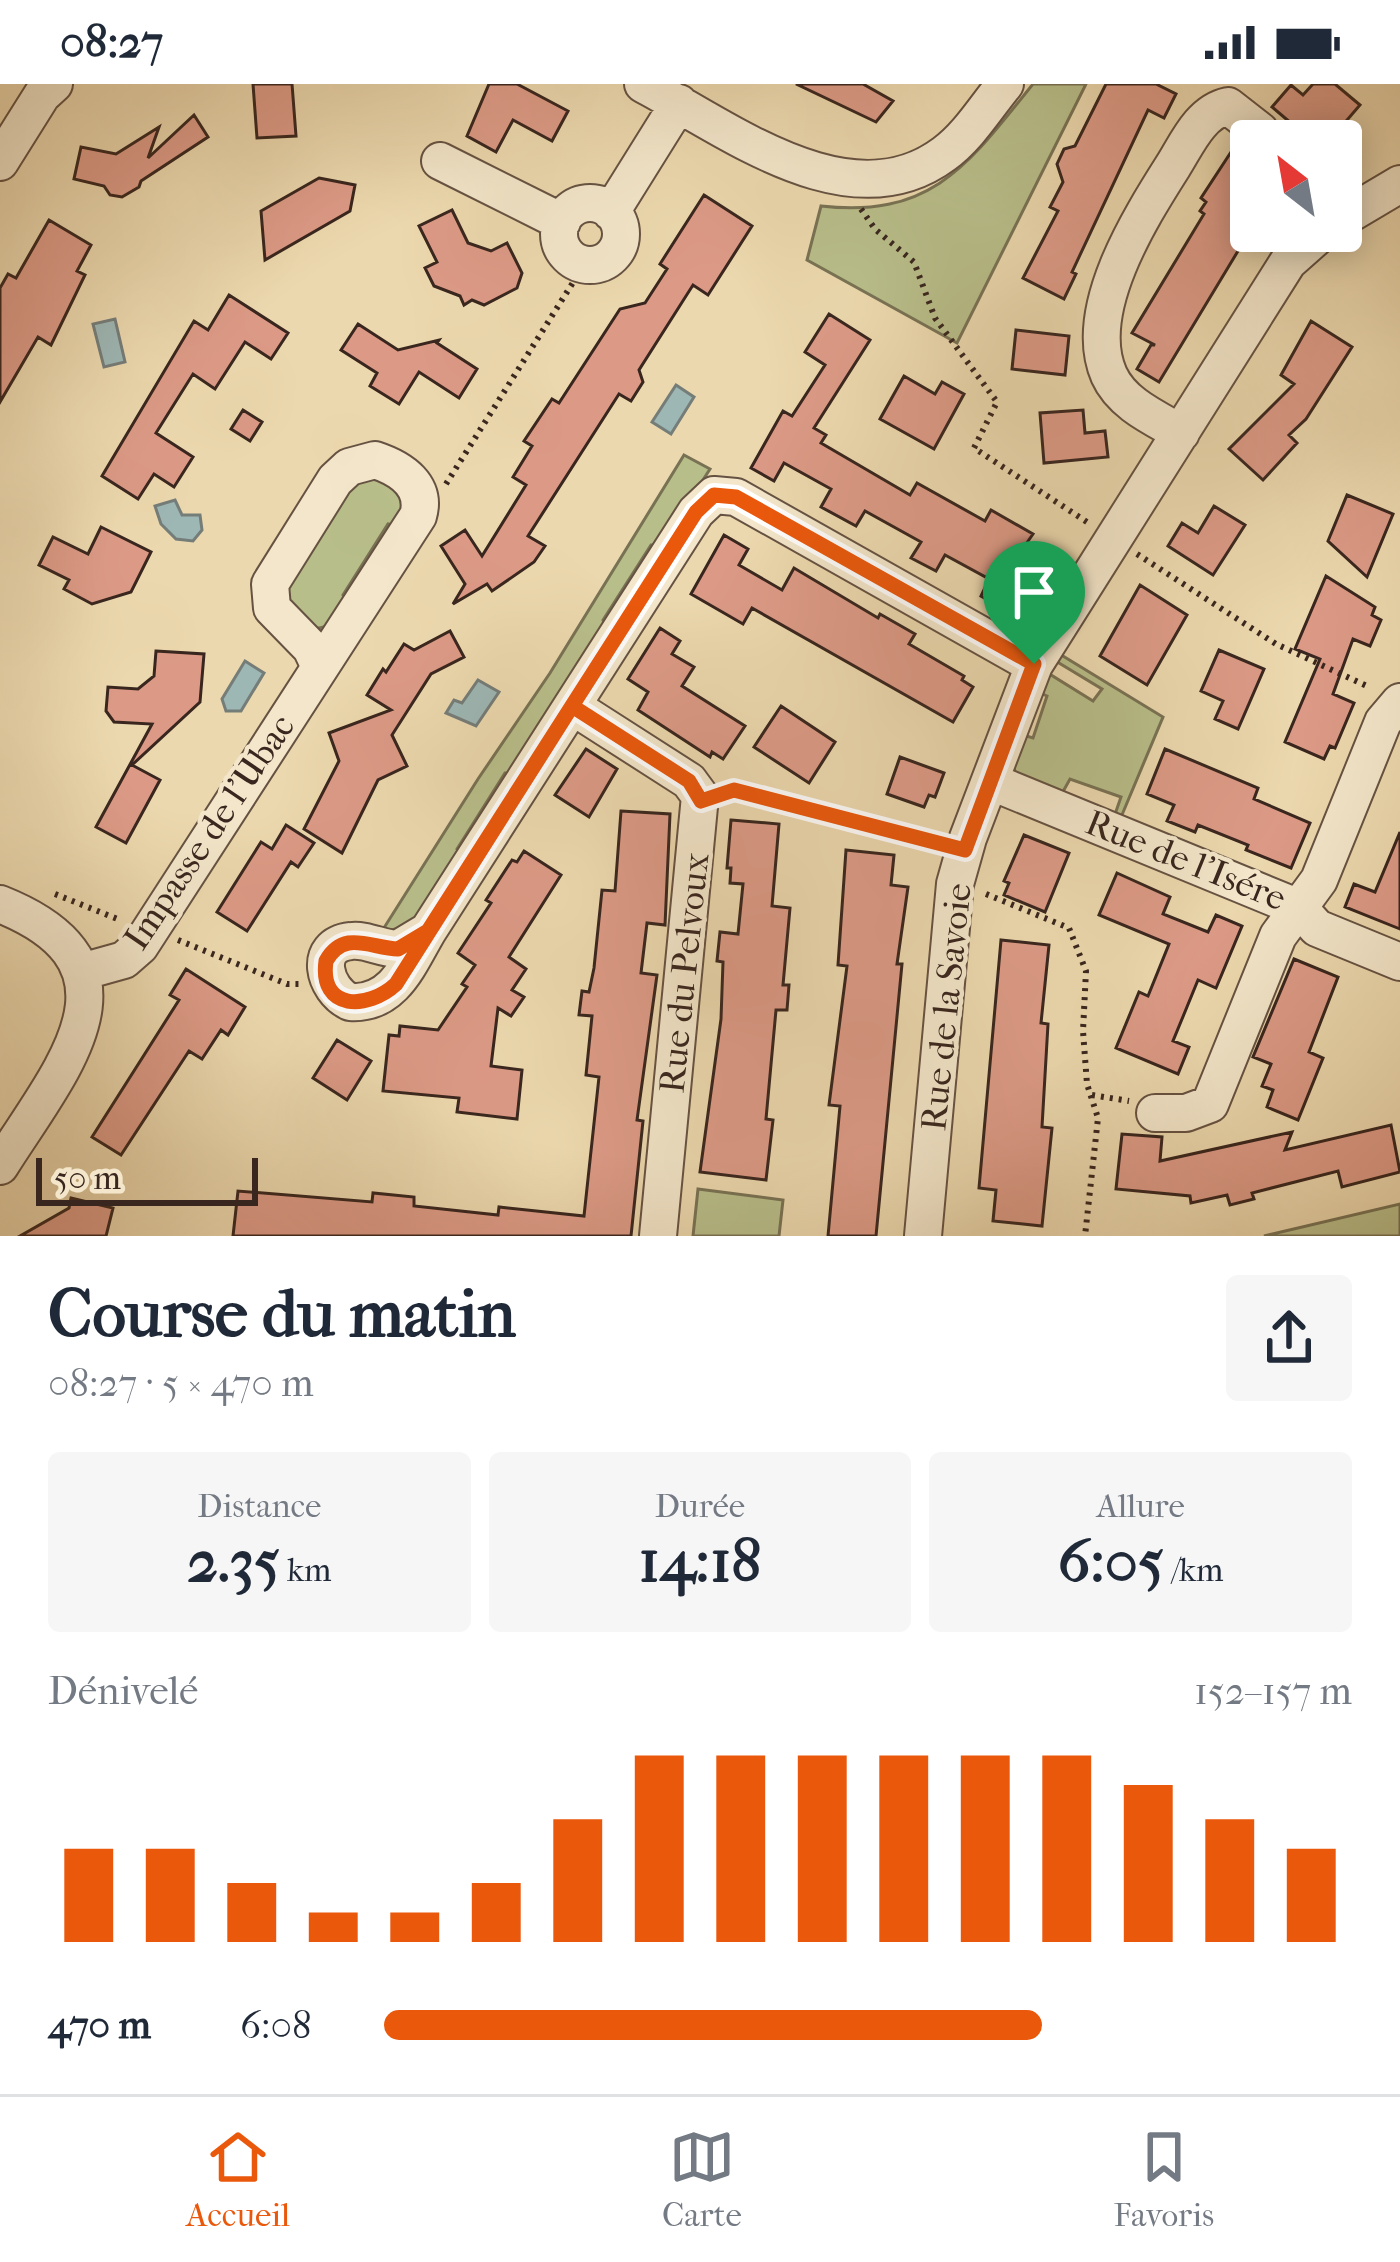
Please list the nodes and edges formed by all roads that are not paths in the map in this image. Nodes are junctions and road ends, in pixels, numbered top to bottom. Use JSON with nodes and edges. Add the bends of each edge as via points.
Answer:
{"nodes":[{"id":1,"x":54,"y":84,"type":"edge"},
{"id":2,"x":643,"y":84,"type":"edge"},
{"id":3,"x":1005,"y":84,"type":"edge"},
{"id":4,"x":680,"y":103,"type":"junction"},
{"id":5,"x":1246,"y":120,"type":"edge"},
{"id":6,"x":440,"y":161,"type":"dead end"},
{"id":7,"x":0,"y":162,"type":"edge"},
{"id":8,"x":1400,"y":184,"type":"edge"},
{"id":9,"x":1362,"y":207,"type":"edge"},
{"id":10,"x":611,"y":212,"type":"junction"},
{"id":11,"x":562,"y":223,"type":"junction"},
{"id":12,"x":1299,"y":252,"type":"edge"},
{"id":13,"x":1181,"y":433,"type":"junction"},
{"id":14,"x":1034,"y":664,"type":"junction"},
{"id":15,"x":320,"y":667,"type":"junction"},
{"id":16,"x":1390,"y":697,"type":"edge"},
{"id":17,"x":572,"y":706,"type":"junction"},
{"id":18,"x":992,"y":782,"type":"junction"},
{"id":19,"x":0,"y":904,"type":"edge"},
{"id":20,"x":1299,"y":908,"type":"junction"},
{"id":21,"x":428,"y":931,"type":"dead end"},
{"id":22,"x":1400,"y":962,"type":"edge"},
{"id":23,"x":81,"y":972,"type":"junction"},
{"id":24,"x":1155,"y":1112,"type":"dead end"},
{"id":25,"x":0,"y":1166,"type":"edge"},
{"id":26,"x":658,"y":1236,"type":"edge"},
{"id":27,"x":923,"y":1236,"type":"edge"}],
"edges":[{"from":1,"to":7,"type":"street"},
{"from":2,"to":4,"type":"street"},
{"from":3,"to":4,"type":"street","via":[[946,153],[873,179],[814,172]]},
{"from":4,"to":10,"type":"street"},
{"from":5,"to":13,"type":"street","via":[[1228,106],[1208,115],[1137,224],[1108,300],[1102,347],[1112,381]]},
{"from":6,"to":11,"type":"street"},
{"from":8,"to":9,"type":"street"},
{"from":10,"to":11,"type":"street","via":[[584,204]]},
{"from":10,"to":11,"type":"street","via":[[621,228],[616,252],[596,266],[564,252]]},
{"from":12,"to":13,"type":"street","name":"Rue de la Savoie"},
{"from":13,"to":14,"type":"street","name":"Rue de la Savoie"},
{"from":14,"to":17,"type":"street","via":[[719,494],[696,512]]},
{"from":14,"to":18,"type":"street","name":"Rue de la Savoie"},
{"from":15,"to":15,"type":"street","name":"Impasse de l'Ubac","via":[[418,516],[421,495],[384,462],[367,460],[335,480],[268,590],[272,608]]},
{"from":15,"to":23,"type":"street","name":"Impasse de l'Ubac","via":[[140,946],[124,960]]},
{"from":16,"to":20,"type":"street","name":"Rue de l'Isére","via":[[1319,880]]},
{"from":17,"to":21,"type":"street"},
{"from":17,"to":26,"type":"street","name":"Rue du Pelvoux","via":[[689,781],[701,801]]},
{"from":18,"to":20,"type":"street","name":"Rue de l'Isére"},
{"from":18,"to":27,"type":"street","name":"Rue de la Savoie","via":[[960,867]]},
{"from":19,"to":23,"type":"street","via":[[51,930]]},
{"from":20,"to":22,"type":"street","via":[[1316,928]]},
{"from":20,"to":24,"type":"street","via":[[1278,936],[1210,1104]]},
{"from":23,"to":25,"type":"street","via":[[80,1034]]}]}
